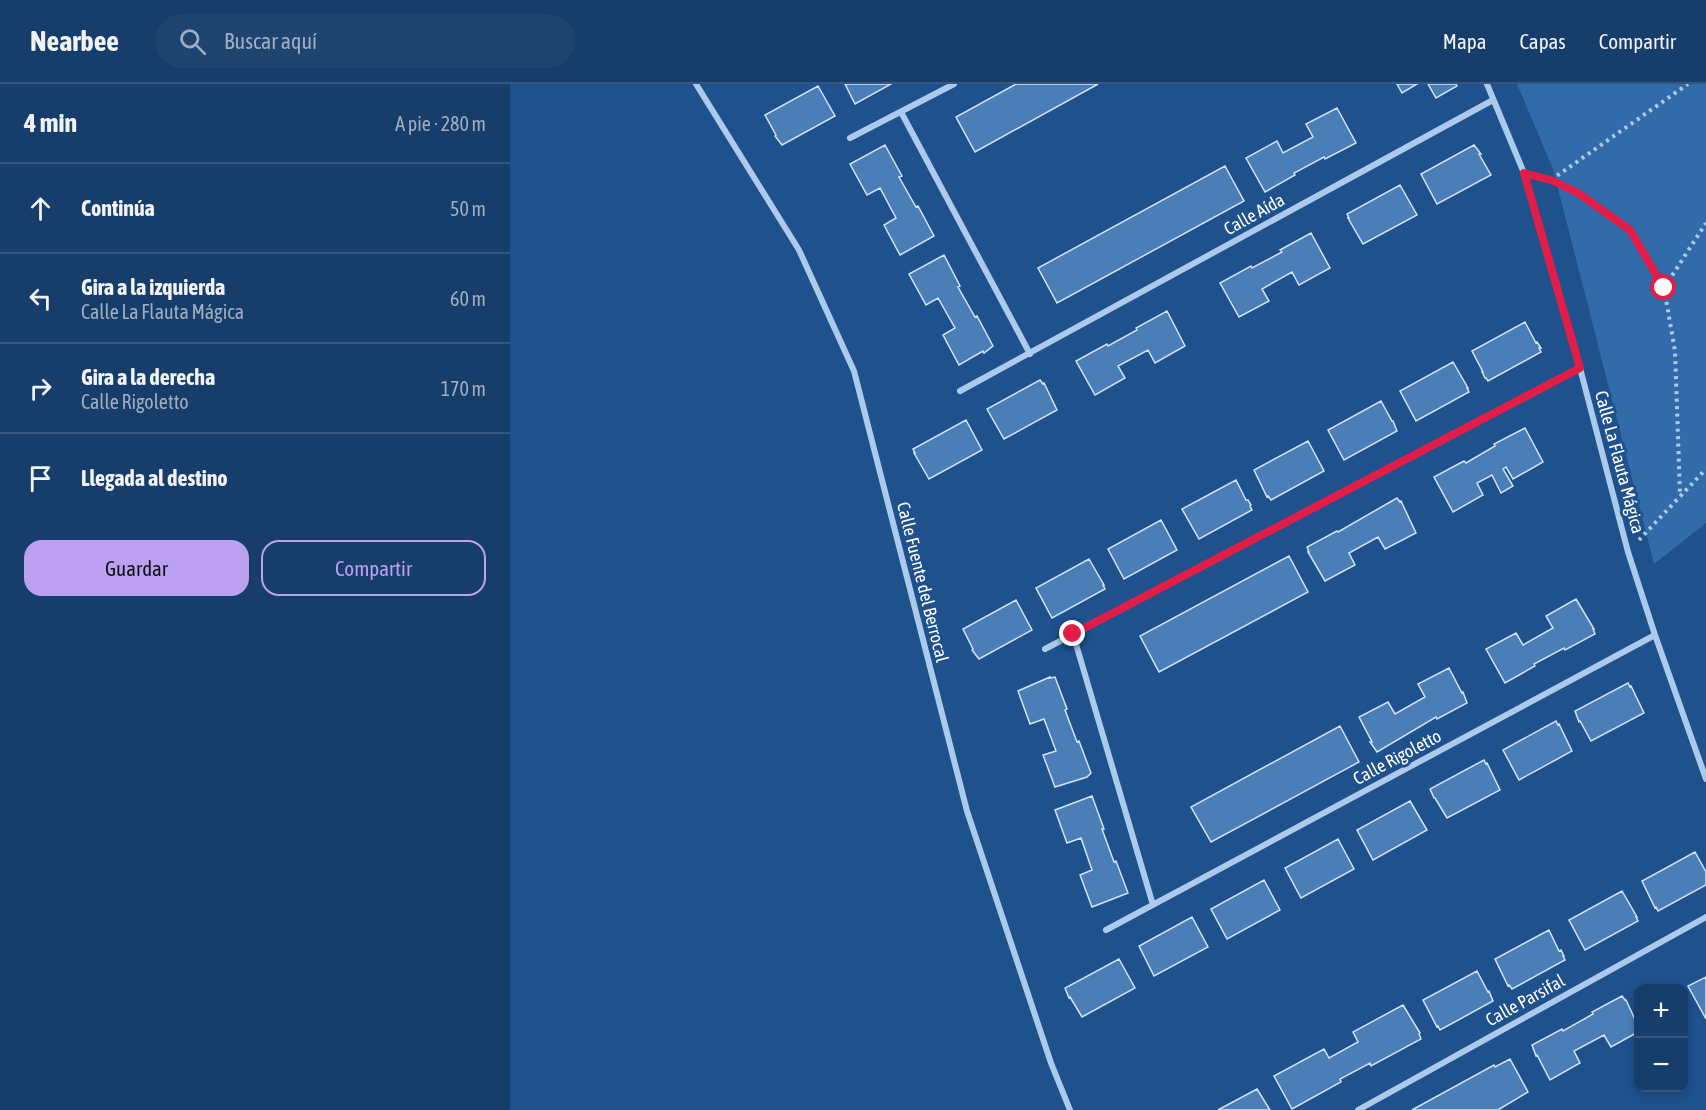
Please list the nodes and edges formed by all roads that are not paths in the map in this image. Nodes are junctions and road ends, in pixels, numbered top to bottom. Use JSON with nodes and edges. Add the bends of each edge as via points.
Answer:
{"nodes":[{"id":1,"x":696,"y":84,"type":"edge"},
{"id":2,"x":954,"y":84,"type":"edge"},
{"id":3,"x":1487,"y":84,"type":"edge"},
{"id":4,"x":1493,"y":100,"type":"junction"},
{"id":5,"x":901,"y":112,"type":"junction"},
{"id":6,"x":850,"y":138,"type":"dead end"},
{"id":7,"x":1030,"y":354,"type":"junction"},
{"id":8,"x":1580,"y":368,"type":"junction"},
{"id":9,"x":960,"y":391,"type":"dead end"},
{"id":10,"x":1073,"y":634,"type":"junction"},
{"id":11,"x":1655,"y":635,"type":"junction"},
{"id":12,"x":1044,"y":649,"type":"dead end"},
{"id":13,"x":1706,"y":779,"type":"edge"},
{"id":14,"x":1154,"y":905,"type":"junction"},
{"id":15,"x":1706,"y":917,"type":"edge"},
{"id":16,"x":1106,"y":930,"type":"dead end"},
{"id":17,"x":1071,"y":1110,"type":"edge"},
{"id":18,"x":1358,"y":1110,"type":"edge"}],
"edges":[{"from":1,"to":17,"type":"street","name":"Calle Fuente del Berrocal","via":[[799,250],[854,371],[967,811],[1051,1063]]},
{"from":2,"to":5,"type":"street"},
{"from":3,"to":4,"type":"street","name":"Calle La Flauta Mágica"},
{"from":4,"to":7,"type":"street","name":"Calle Aída"},
{"from":4,"to":8,"type":"street","name":"Calle La Flauta Mágica","via":[[1524,173]]},
{"from":5,"to":6,"type":"street"},
{"from":5,"to":7,"type":"street"},
{"from":7,"to":9,"type":"street","name":"Calle Aída"},
{"from":8,"to":10,"type":"street"},
{"from":8,"to":11,"type":"street","name":"Calle La Flauta Mágica","via":[[1628,552]]},
{"from":10,"to":12,"type":"street"},
{"from":10,"to":14,"type":"street"},
{"from":11,"to":13,"type":"street","name":"Calle La Flauta Mágica"},
{"from":11,"to":14,"type":"street","name":"Calle Rigoletto"},
{"from":14,"to":16,"type":"street","name":"Calle Rigoletto"},
{"from":15,"to":18,"type":"street","name":"Calle Parsifal"}]}
